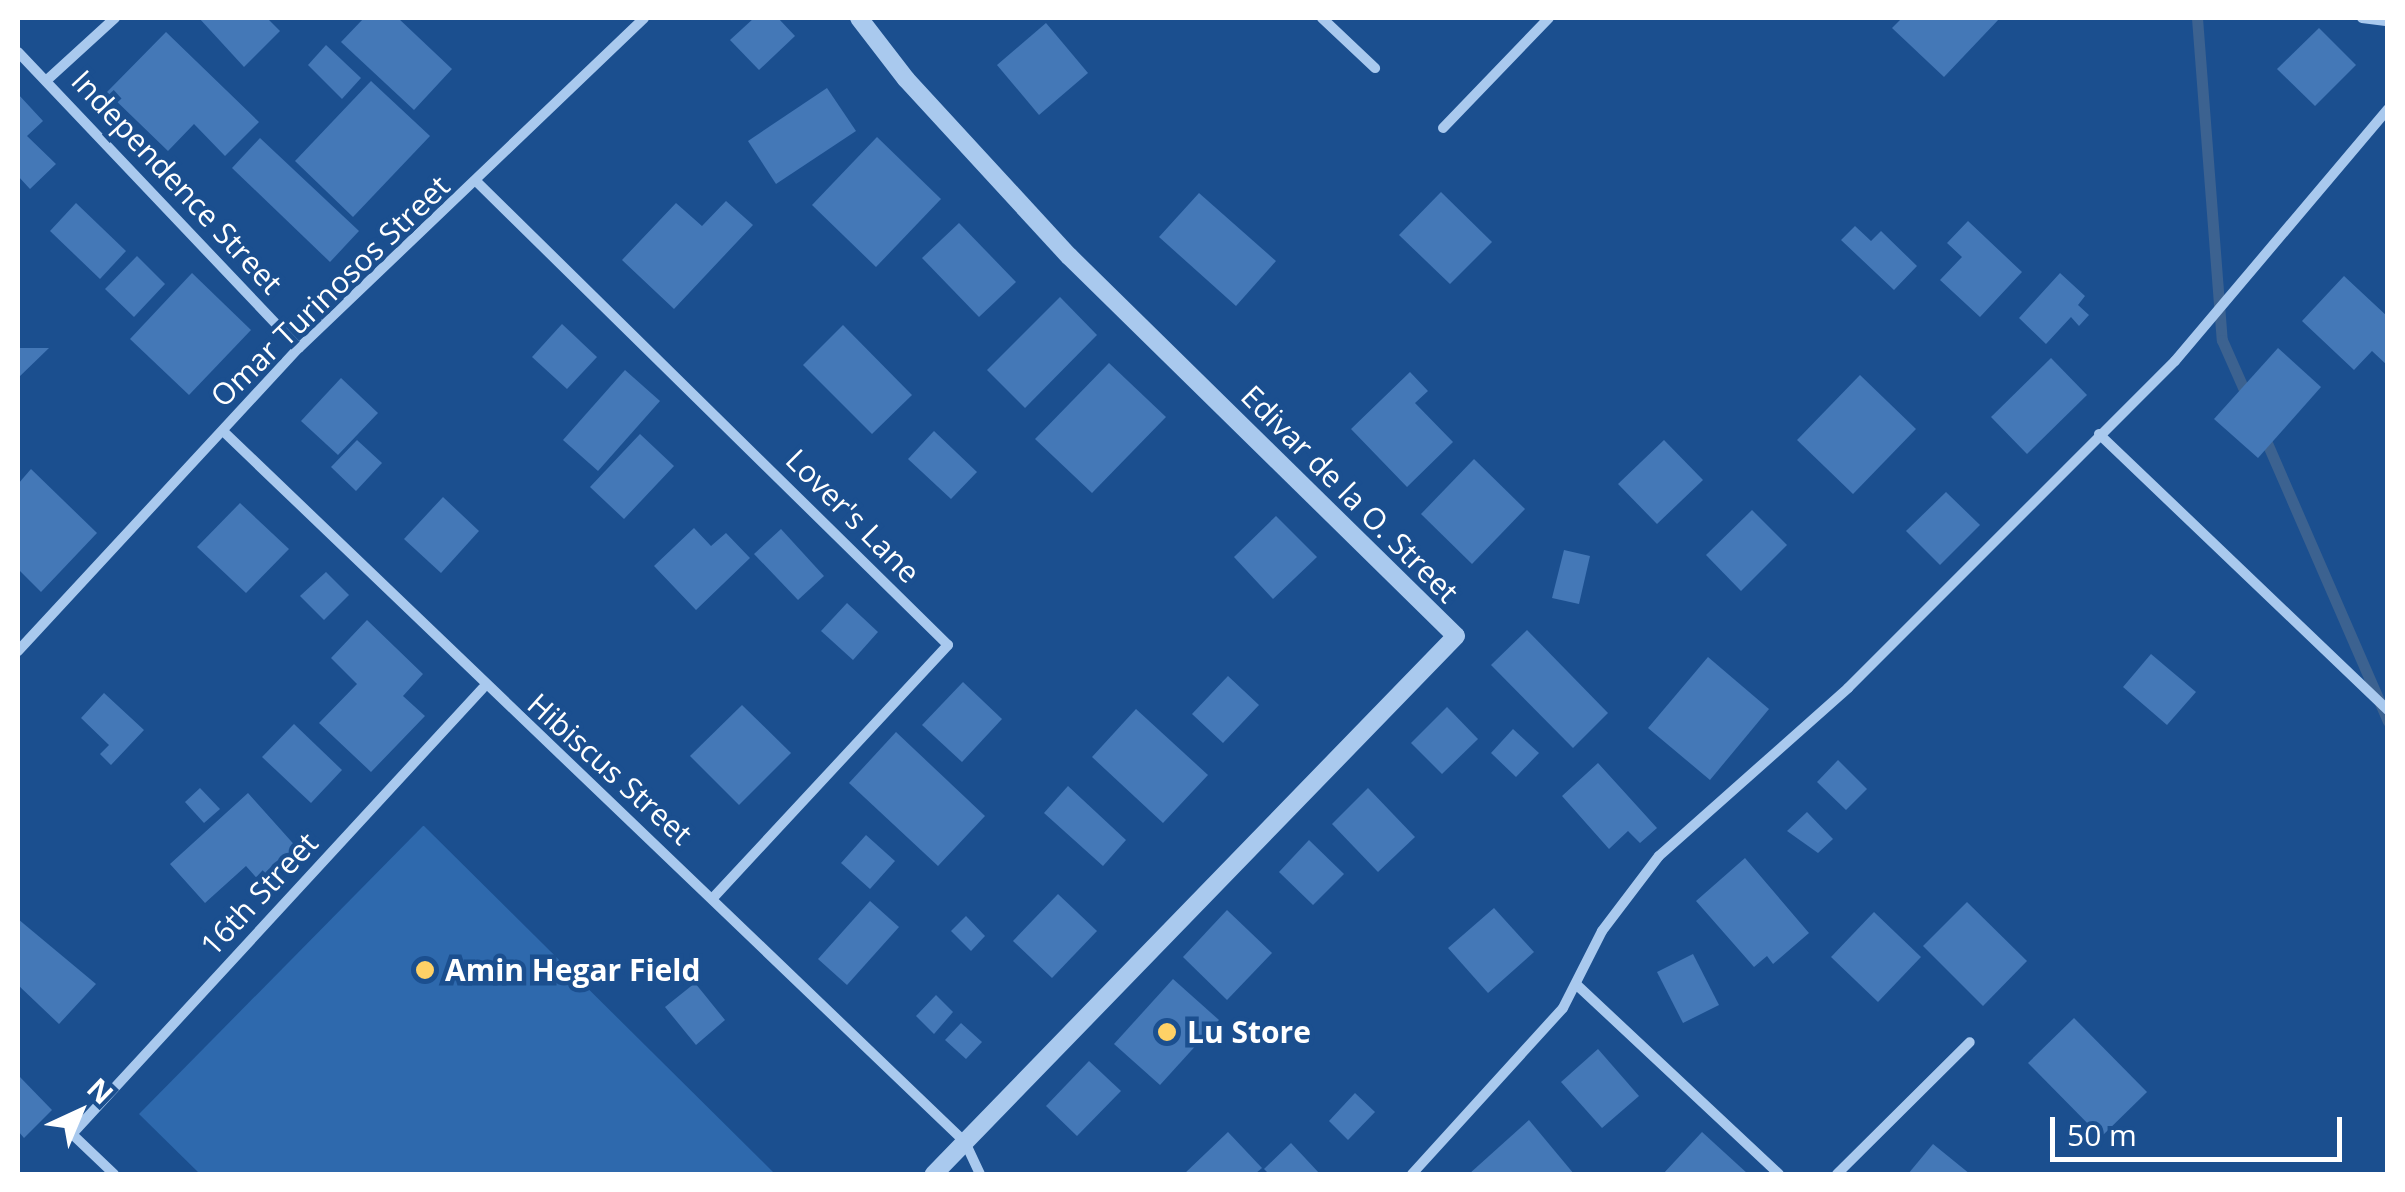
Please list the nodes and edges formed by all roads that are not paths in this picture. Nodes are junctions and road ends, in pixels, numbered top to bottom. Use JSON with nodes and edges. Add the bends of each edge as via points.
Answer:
{"nodes":[{"id":1,"x":115,"y":18,"type":"edge"},
{"id":2,"x":644,"y":18,"type":"edge"},
{"id":3,"x":859,"y":18,"type":"edge"},
{"id":4,"x":1322,"y":18,"type":"edge"},
{"id":5,"x":1549,"y":18,"type":"edge"},
{"id":6,"x":2362,"y":18,"type":"edge"},
{"id":7,"x":2388,"y":22,"type":"edge"},
{"id":8,"x":18,"y":52,"type":"edge"},
{"id":9,"x":1375,"y":68,"type":"dead end"},
{"id":10,"x":47,"y":80,"type":"junction"},
{"id":11,"x":2388,"y":109,"type":"edge"},
{"id":12,"x":1443,"y":128,"type":"dead end"},
{"id":13,"x":478,"y":182,"type":"junction"},
{"id":14,"x":299,"y":348,"type":"junction"},
{"id":15,"x":222,"y":432,"type":"junction"},
{"id":16,"x":2099,"y":434,"type":"junction"},
{"id":17,"x":18,"y":651,"type":"edge"},
{"id":18,"x":484,"y":688,"type":"junction"},
{"id":19,"x":2388,"y":710,"type":"edge"},
{"id":20,"x":714,"y":897,"type":"junction"},
{"id":21,"x":1578,"y":986,"type":"junction"},
{"id":22,"x":1970,"y":1042,"type":"dead end"},
{"id":23,"x":965,"y":1142,"type":"junction"},
{"id":24,"x":114,"y":1174,"type":"edge"},
{"id":25,"x":934,"y":1174,"type":"edge"},
{"id":26,"x":980,"y":1174,"type":"edge"},
{"id":27,"x":1412,"y":1174,"type":"edge"},
{"id":28,"x":1780,"y":1174,"type":"edge"},
{"id":29,"x":1837,"y":1174,"type":"edge"}],
"edges":[{"from":1,"to":10,"type":"street"},
{"from":2,"to":13,"type":"street","name":"Omar Turinosos Street"},
{"from":3,"to":23,"type":"street","name":"Edivar de la O. Street","via":[[906,79],[1069,256],[1456,636]]},
{"from":4,"to":9,"type":"street"},
{"from":5,"to":12,"type":"street"},
{"from":6,"to":7,"type":"street"},
{"from":8,"to":10,"type":"street","name":"Independence Street"},
{"from":10,"to":14,"type":"street","name":"Independence Street"},
{"from":11,"to":16,"type":"street","via":[[2175,361]]},
{"from":13,"to":14,"type":"street","name":"Omar Turinosos Street"},
{"from":13,"to":20,"type":"street","name":"Lover's Lane","via":[[948,645]]},
{"from":14,"to":15,"type":"street","name":"Omar Turinosos Street"},
{"from":15,"to":17,"type":"street","name":"Omar Turinosos Street"},
{"from":15,"to":18,"type":"street","name":"Hibiscus Street"},
{"from":16,"to":19,"type":"street"},
{"from":16,"to":21,"type":"street","via":[[1848,688],[1659,856],[1602,931]]},
{"from":18,"to":20,"type":"street","name":"Hibiscus Street"},
{"from":18,"to":24,"type":"street","name":"16th Street","via":[[72,1134]]},
{"from":20,"to":23,"type":"street","name":"Hibiscus Street"},
{"from":21,"to":27,"type":"street"},
{"from":21,"to":28,"type":"street"},
{"from":22,"to":29,"type":"street"},
{"from":23,"to":25,"type":"street","name":"Edivar de la O. Street"},
{"from":23,"to":26,"type":"street"}]}
